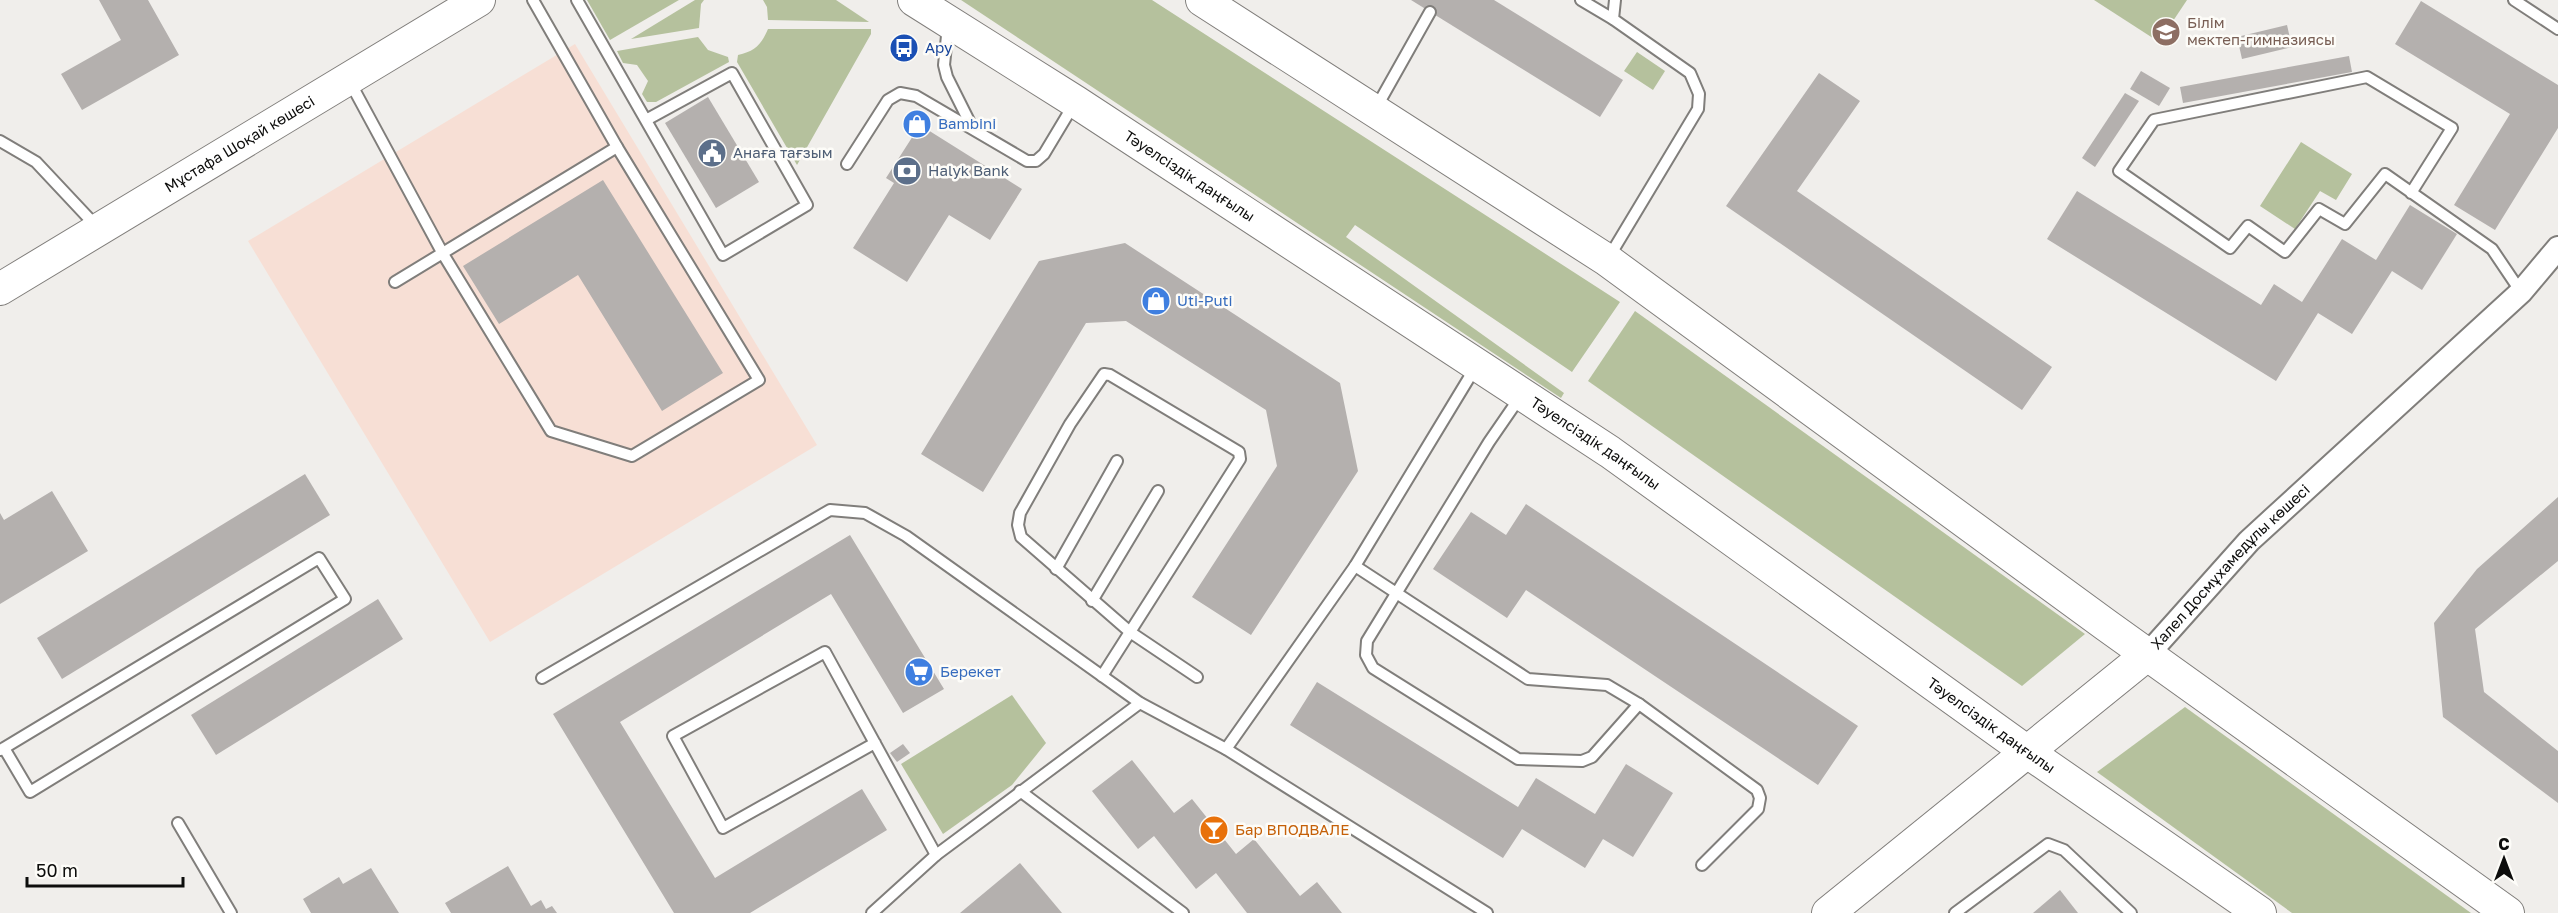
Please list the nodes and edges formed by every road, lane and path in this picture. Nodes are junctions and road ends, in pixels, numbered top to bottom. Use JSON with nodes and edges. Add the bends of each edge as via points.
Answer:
{"nodes":[{"id":1,"x":480,"y":0,"type":"edge"},
{"id":2,"x":533,"y":0,"type":"edge"},
{"id":3,"x":577,"y":0,"type":"edge"},
{"id":4,"x":914,"y":0,"type":"edge"},
{"id":5,"x":1202,"y":0,"type":"edge"},
{"id":6,"x":1581,"y":0,"type":"edge"},
{"id":7,"x":1614,"y":0,"type":"edge"},
{"id":8,"x":2514,"y":0,"type":"edge"},
{"id":9,"x":1430,"y":12,"type":"dead end"},
{"id":10,"x":1613,"y":20,"type":"junction"},
{"id":11,"x":948,"y":22,"type":"junction"},
{"id":12,"x":2557,"y":27,"type":"edge"},
{"id":13,"x":348,"y":79,"type":"junction"},
{"id":14,"x":1076,"y":102,"type":"junction"},
{"id":15,"x":1374,"y":111,"type":"junction"},
{"id":16,"x":646,"y":120,"type":"junction"},
{"id":17,"x":972,"y":127,"type":"junction"},
{"id":18,"x":0,"y":141,"type":"edge"},
{"id":19,"x":617,"y":147,"type":"junction"},
{"id":20,"x":847,"y":164,"type":"dead end"},
{"id":21,"x":2411,"y":193,"type":"junction"},
{"id":22,"x":99,"y":229,"type":"junction"},
{"id":23,"x":2558,"y":248,"type":"edge"},
{"id":24,"x":442,"y":254,"type":"junction"},
{"id":25,"x":1607,"y":260,"type":"junction"},
{"id":26,"x":395,"y":282,"type":"dead end"},
{"id":27,"x":0,"y":289,"type":"edge"},
{"id":28,"x":2521,"y":292,"type":"junction"},
{"id":29,"x":1477,"y":364,"type":"junction"},
{"id":30,"x":1522,"y":394,"type":"junction"},
{"id":31,"x":1117,"y":461,"type":"dead end"},
{"id":32,"x":1158,"y":491,"type":"dead end"},
{"id":33,"x":1355,"y":566,"type":"junction"},
{"id":34,"x":1056,"y":569,"type":"junction"},
{"id":35,"x":1397,"y":593,"type":"junction"},
{"id":36,"x":1092,"y":601,"type":"junction"},
{"id":37,"x":1130,"y":632,"type":"junction"},
{"id":38,"x":2148,"y":654,"type":"junction"},
{"id":39,"x":1101,"y":676,"type":"junction"},
{"id":40,"x":1197,"y":677,"type":"dead end"},
{"id":41,"x":542,"y":678,"type":"dead end"},
{"id":42,"x":1140,"y":703,"type":"junction"},
{"id":43,"x":1639,"y":704,"type":"junction"},
{"id":44,"x":875,"y":742,"type":"junction"},
{"id":45,"x":2,"y":749,"type":"edge"},
{"id":46,"x":1226,"y":749,"type":"junction"},
{"id":47,"x":2026,"y":751,"type":"junction"},
{"id":48,"x":1020,"y":791,"type":"junction"},
{"id":49,"x":178,"y":823,"type":"dead end"},
{"id":50,"x":936,"y":855,"type":"junction"},
{"id":51,"x":1702,"y":865,"type":"dead end"},
{"id":52,"x":231,"y":913,"type":"edge"},
{"id":53,"x":872,"y":913,"type":"edge"},
{"id":54,"x":1183,"y":913,"type":"edge"},
{"id":55,"x":1487,"y":913,"type":"edge"},
{"id":56,"x":1828,"y":913,"type":"edge"},
{"id":57,"x":1955,"y":913,"type":"edge"},
{"id":58,"x":2131,"y":913,"type":"edge"},
{"id":59,"x":2260,"y":913,"type":"edge"},
{"id":60,"x":2508,"y":913,"type":"edge"}],
"edges":[{"from":1,"to":13,"type":"street","name":"Мұстафа Шоқай көшесі"},
{"from":2,"to":19,"type":"lane"},
{"from":3,"to":16,"type":"lane"},
{"from":4,"to":11,"type":"street","name":"Тәуелсіздік даңғылы"},
{"from":5,"to":15,"type":"street"},
{"from":6,"to":10,"type":"lane"},
{"from":7,"to":10,"type":"lane"},
{"from":8,"to":12,"type":"lane"},
{"from":9,"to":15,"type":"lane"},
{"from":10,"to":25,"type":"lane","via":[[1690,73],[1699,94],[1698,109]]},
{"from":11,"to":14,"type":"street","name":"Тәуелсіздік даңғылы"},
{"from":11,"to":17,"type":"lane","via":[[944,64]]},
{"from":13,"to":22,"type":"street","name":"Мұстафа Шоқай көшесі"},
{"from":13,"to":24,"type":"lane"},
{"from":14,"to":17,"type":"lane","via":[[1036,161],[1027,161]]},
{"from":14,"to":29,"type":"street","name":"Тәуелсіздік даңғылы"},
{"from":15,"to":25,"type":"street"},
{"from":16,"to":16,"type":"lane","via":[[723,255],[807,205],[732,73]]},
{"from":17,"to":20,"type":"lane","via":[[915,96],[900,93],[888,100]]},
{"from":18,"to":22,"type":"lane","via":[[36,162]]},
{"from":19,"to":24,"type":"lane"},
{"from":19,"to":24,"type":"lane","via":[[759,380],[632,456],[551,431]]},
{"from":21,"to":21,"type":"lane","via":[[2385,174],[2345,224],[2319,209],[2285,252],[2248,226],[2230,248],[2119,171],[2154,120],[2367,77],[2452,128]]},
{"from":21,"to":28,"type":"lane","via":[[2492,249]]},
{"from":22,"to":27,"type":"street","name":"Мұстафа Шоқай көшесі"},
{"from":23,"to":28,"type":"street","name":"Халел Досмұхамедұлы көшесі"},
{"from":24,"to":26,"type":"lane"},
{"from":25,"to":38,"type":"street"},
{"from":28,"to":38,"type":"street","name":"Халел Досмұхамедұлы көшесі","via":[[2249,541]]},
{"from":29,"to":30,"type":"street","name":"Тәуелсіздік даңғылы"},
{"from":29,"to":33,"type":"lane"},
{"from":30,"to":35,"type":"lane"},
{"from":30,"to":47,"type":"street","name":"Тәуелсіздік даңғылы","via":[[1611,452]]},
{"from":31,"to":34,"type":"lane"},
{"from":32,"to":36,"type":"lane"},
{"from":33,"to":35,"type":"lane"},
{"from":33,"to":46,"type":"lane"},
{"from":34,"to":36,"type":"lane"},
{"from":34,"to":37,"type":"lane","via":[[1021,537],[1017,525],[1070,424],[1104,374],[1239,452],[1240,459]]},
{"from":35,"to":43,"type":"lane","via":[[1528,679],[1607,685]]},
{"from":35,"to":43,"type":"lane","via":[[1367,641],[1366,655],[1373,668],[1518,759],[1582,761],[1592,757]]},
{"from":36,"to":37,"type":"lane"},
{"from":37,"to":39,"type":"lane"},
{"from":37,"to":40,"type":"lane"},
{"from":38,"to":47,"type":"street","name":"Халел Досмұхамедұлы көшесі"},
{"from":38,"to":60,"type":"street"},
{"from":39,"to":41,"type":"lane","via":[[906,536],[865,513],[830,510]]},
{"from":39,"to":42,"type":"lane"},
{"from":42,"to":46,"type":"lane"},
{"from":42,"to":48,"type":"lane"},
{"from":43,"to":51,"type":"lane","via":[[1757,790],[1758,809]]},
{"from":44,"to":44,"type":"lane","via":[[825,652],[673,736],[723,828]]},
{"from":44,"to":50,"type":"lane"},
{"from":45,"to":45,"type":"lane","via":[[319,558],[345,599],[30,792]]},
{"from":46,"to":55,"type":"lane"},
{"from":47,"to":56,"type":"street","name":"Халел Досмұхамедұлы көшесі"},
{"from":47,"to":59,"type":"street","name":"Тәуелсіздік даңғылы"},
{"from":48,"to":50,"type":"lane"},
{"from":48,"to":54,"type":"lane"},
{"from":49,"to":52,"type":"lane"},
{"from":50,"to":53,"type":"lane"},
{"from":57,"to":58,"type":"lane","via":[[2048,844],[2064,850]]}]}
